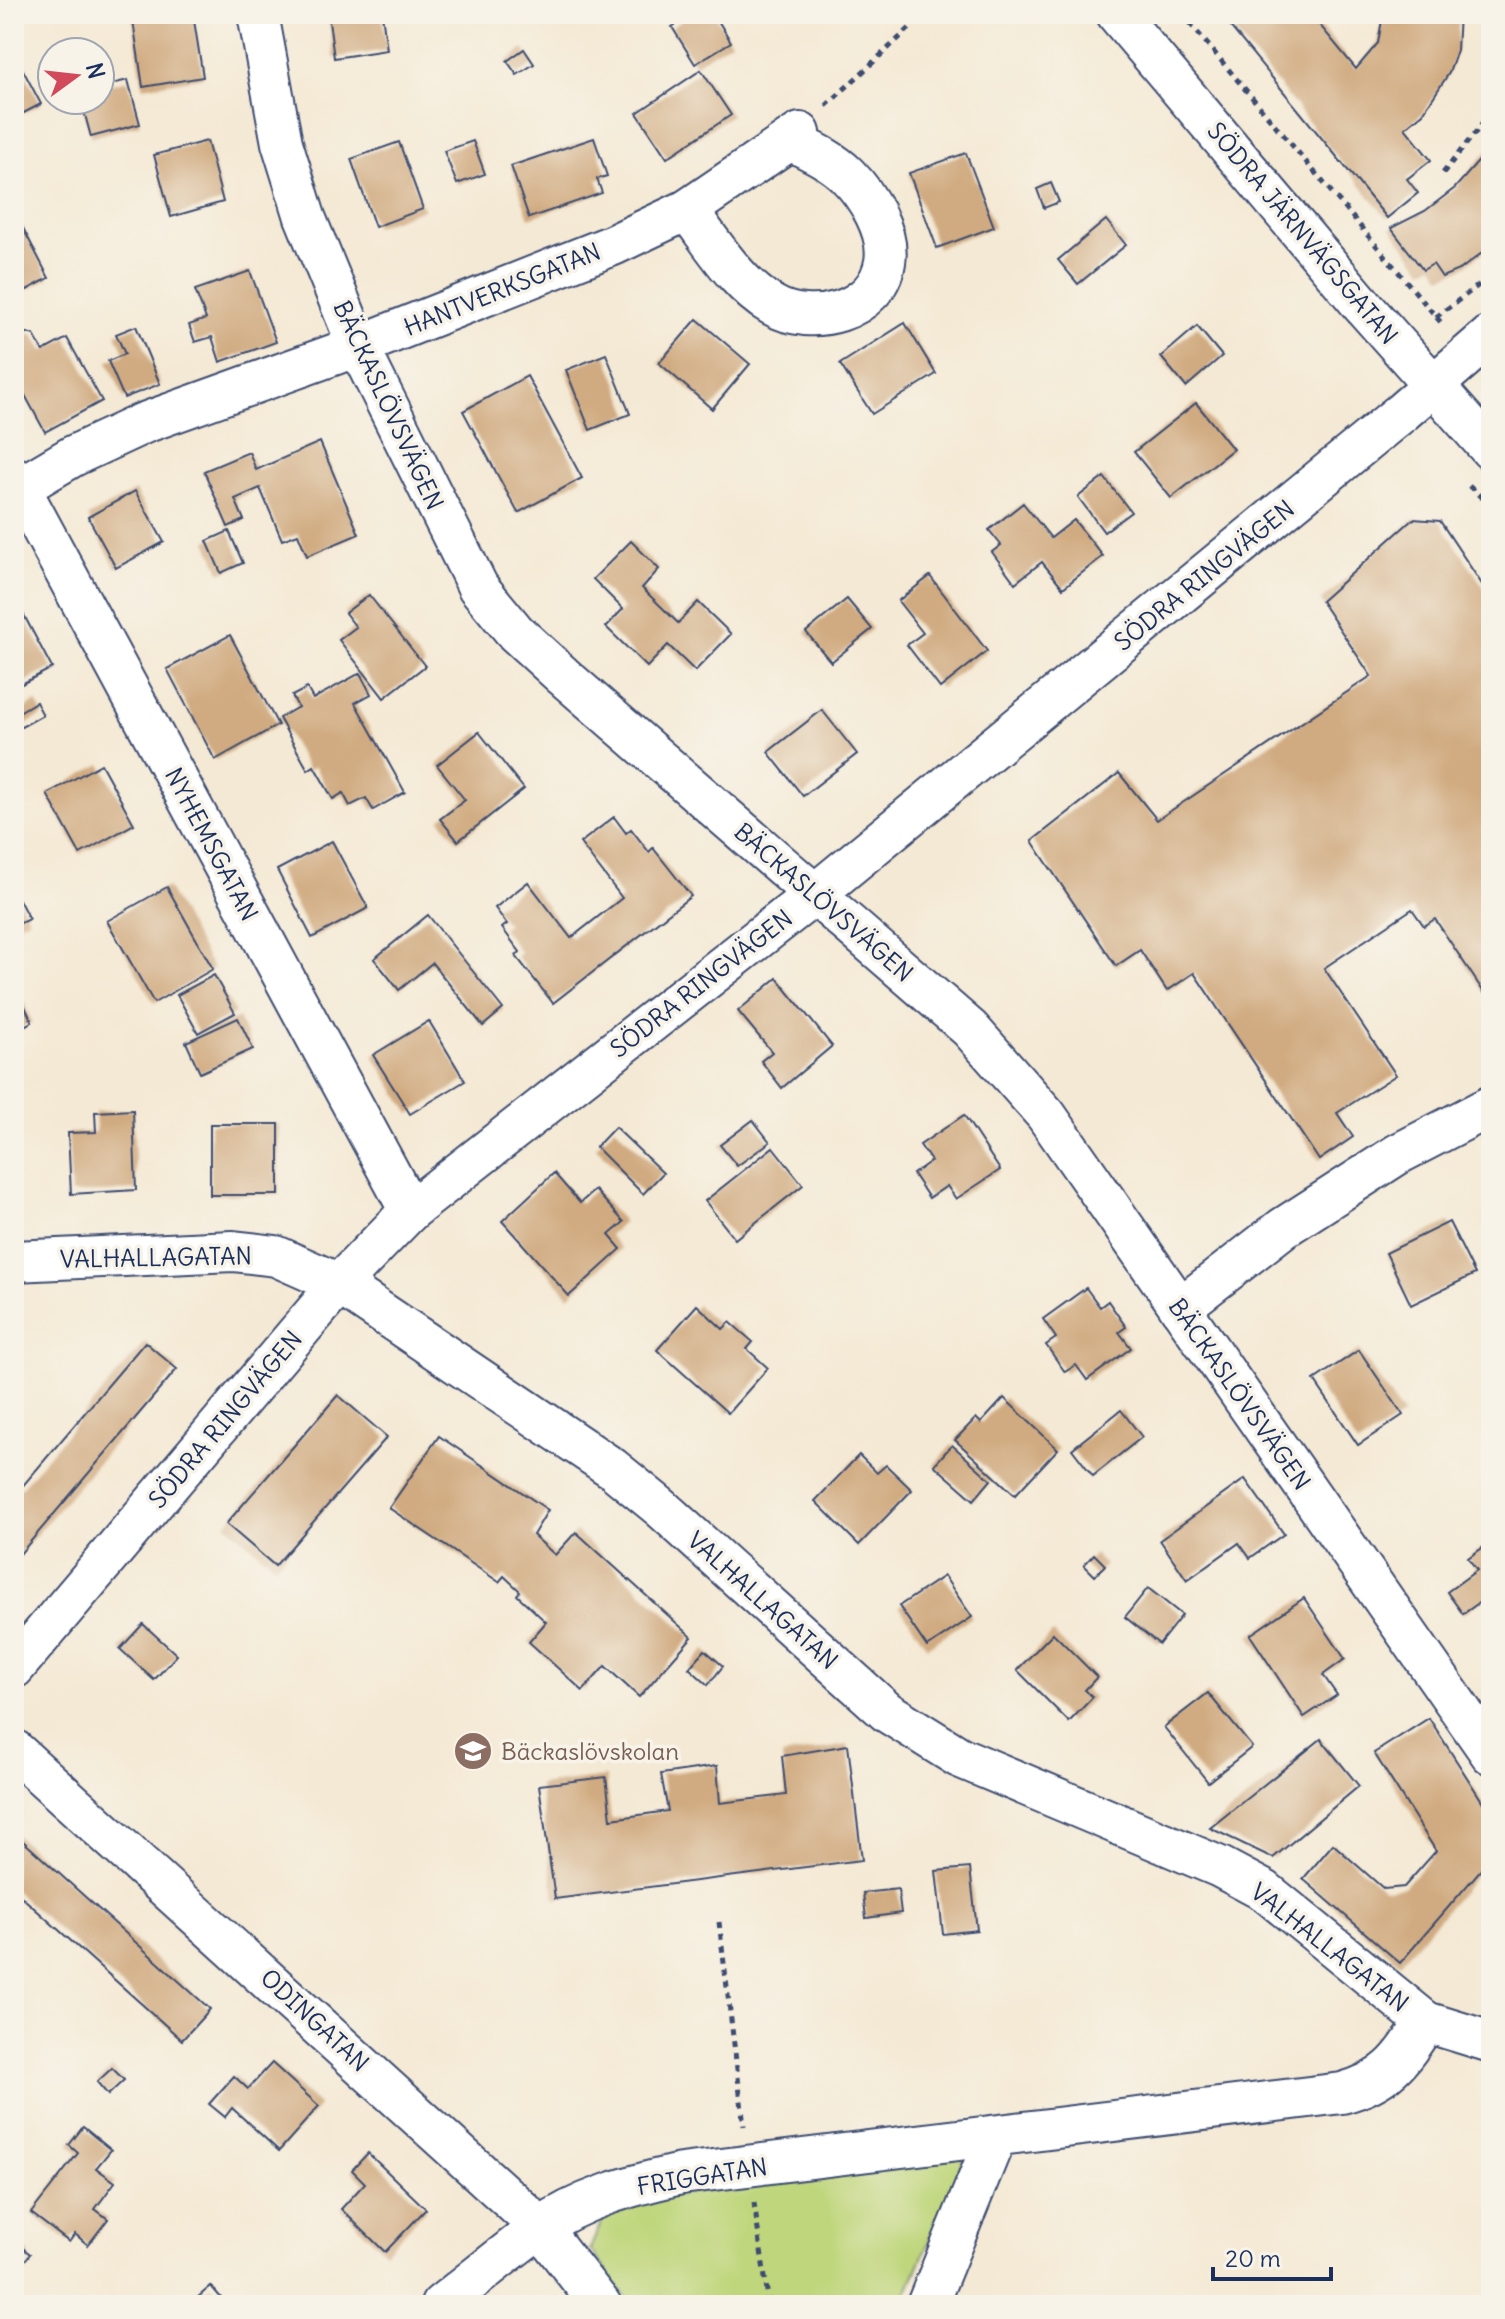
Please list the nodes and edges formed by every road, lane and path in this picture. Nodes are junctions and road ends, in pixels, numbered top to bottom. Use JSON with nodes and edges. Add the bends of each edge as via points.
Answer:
{"nodes":[{"id":1,"x":258,"y":14,"type":"edge"},
{"id":2,"x":925,"y":14,"type":"edge"},
{"id":3,"x":1117,"y":14,"type":"edge"},
{"id":4,"x":1182,"y":14,"type":"edge"},
{"id":5,"x":1491,"y":113,"type":"edge"},
{"id":6,"x":795,"y":136,"type":"junction"},
{"id":7,"x":1443,"y":173,"type":"dead end"},
{"id":8,"x":687,"y":210,"type":"junction"},
{"id":9,"x":1491,"y":276,"type":"edge"},
{"id":10,"x":1436,"y":317,"type":"junction"},
{"id":11,"x":1480,"y":344,"type":"edge"},
{"id":12,"x":358,"y":346,"type":"junction"},
{"id":13,"x":1433,"y":385,"type":"junction"},
{"id":14,"x":1491,"y":450,"type":"edge"},
{"id":15,"x":16,"y":485,"type":"edge"},
{"id":16,"x":815,"y":894,"type":"junction"},
{"id":17,"x":1491,"y":1106,"type":"edge"},
{"id":18,"x":410,"y":1211,"type":"junction"},
{"id":19,"x":14,"y":1261,"type":"edge"},
{"id":20,"x":339,"y":1284,"type":"junction"},
{"id":21,"x":1180,"y":1308,"type":"junction"},
{"id":22,"x":14,"y":1668,"type":"edge"},
{"id":23,"x":14,"y":1750,"type":"edge"},
{"id":24,"x":1491,"y":1754,"type":"edge"},
{"id":25,"x":719,"y":1922,"type":"dead end"},
{"id":26,"x":1426,"y":2022,"type":"junction"},
{"id":27,"x":1491,"y":2042,"type":"edge"},
{"id":28,"x":996,"y":2136,"type":"junction"},
{"id":29,"x":749,"y":2168,"type":"junction"},
{"id":30,"x":540,"y":2227,"type":"junction"},
{"id":31,"x":441,"y":2305,"type":"edge"},
{"id":32,"x":601,"y":2305,"type":"edge"},
{"id":33,"x":769,"y":2305,"type":"edge"},
{"id":34,"x":927,"y":2305,"type":"edge"}],
"edges":[{"from":1,"to":12,"type":"street","name":"BÄCKASLÖVSVÄGEN","via":[[282,143],[305,217]]},
{"from":2,"to":6,"type":"path"},
{"from":3,"to":13,"type":"street","name":"SÖDRA JÄRNVÄGSGATAN"},
{"from":4,"to":10,"type":"path"},
{"from":5,"to":7,"type":"path"},
{"from":6,"to":8,"type":"street","name":"HANTVERKSGATAN"},
{"from":6,"to":8,"type":"street","via":[[846,173],[877,218],[886,258],[882,277],[848,307],[817,318],[771,305],[744,282]]},
{"from":8,"to":12,"type":"street","name":"HANTVERKSGATAN","via":[[613,245]]},
{"from":9,"to":10,"type":"path"},
{"from":10,"to":11,"type":"path"},
{"from":11,"to":13,"type":"street","name":"SÖDRA RINGVÄGEN"},
{"from":12,"to":15,"type":"street","name":"HANTVERKSGATAN","via":[[144,423]]},
{"from":12,"to":16,"type":"street","name":"BÄCKASLÖVSVÄGEN","via":[[478,587],[516,633]]},
{"from":13,"to":14,"type":"street","name":"SÖDRA JÄRNVÄGSGATAN"},
{"from":13,"to":16,"type":"street","name":"SÖDRA RINGVÄGEN"},
{"from":15,"to":18,"type":"street","name":"NYHEMSGATAN"},
{"from":16,"to":18,"type":"street","name":"SÖDRA RINGVÄGEN"},
{"from":16,"to":21,"type":"street","name":"BÄCKASLÖVSVÄGEN","via":[[1006,1066]]},
{"from":17,"to":21,"type":"street","via":[[1398,1154],[1283,1228]]},
{"from":18,"to":20,"type":"street","name":"SÖDRA RINGVÄGEN"},
{"from":19,"to":20,"type":"street","name":"VALHALLAGATAN","via":[[233,1251],[276,1256]]},
{"from":20,"to":22,"type":"street","name":"SÖDRA RINGVÄGEN"},
{"from":20,"to":26,"type":"street","name":"VALHALLAGATAN","via":[[612,1468],[887,1712],[922,1736],[1265,1891]]},
{"from":21,"to":24,"type":"street","name":"BÄCKASLÖVSVÄGEN"},
{"from":23,"to":30,"type":"street","name":"ODINGATAN"},
{"from":25,"to":29,"type":"path"},
{"from":26,"to":27,"type":"street","name":"VALHALLAGATAN"},
{"from":26,"to":28,"type":"street","name":"FRIGGATAN","via":[[1385,2076],[1366,2087],[1301,2100]]},
{"from":28,"to":29,"type":"street","name":"FRIGGATAN"},
{"from":28,"to":34,"type":"street"},
{"from":29,"to":30,"type":"street","name":"FRIGGATAN","via":[[633,2185]]},
{"from":29,"to":33,"type":"path"},
{"from":30,"to":31,"type":"street","name":"FRIGGATAN"},
{"from":30,"to":32,"type":"street","name":"ODINGATAN"}]}
